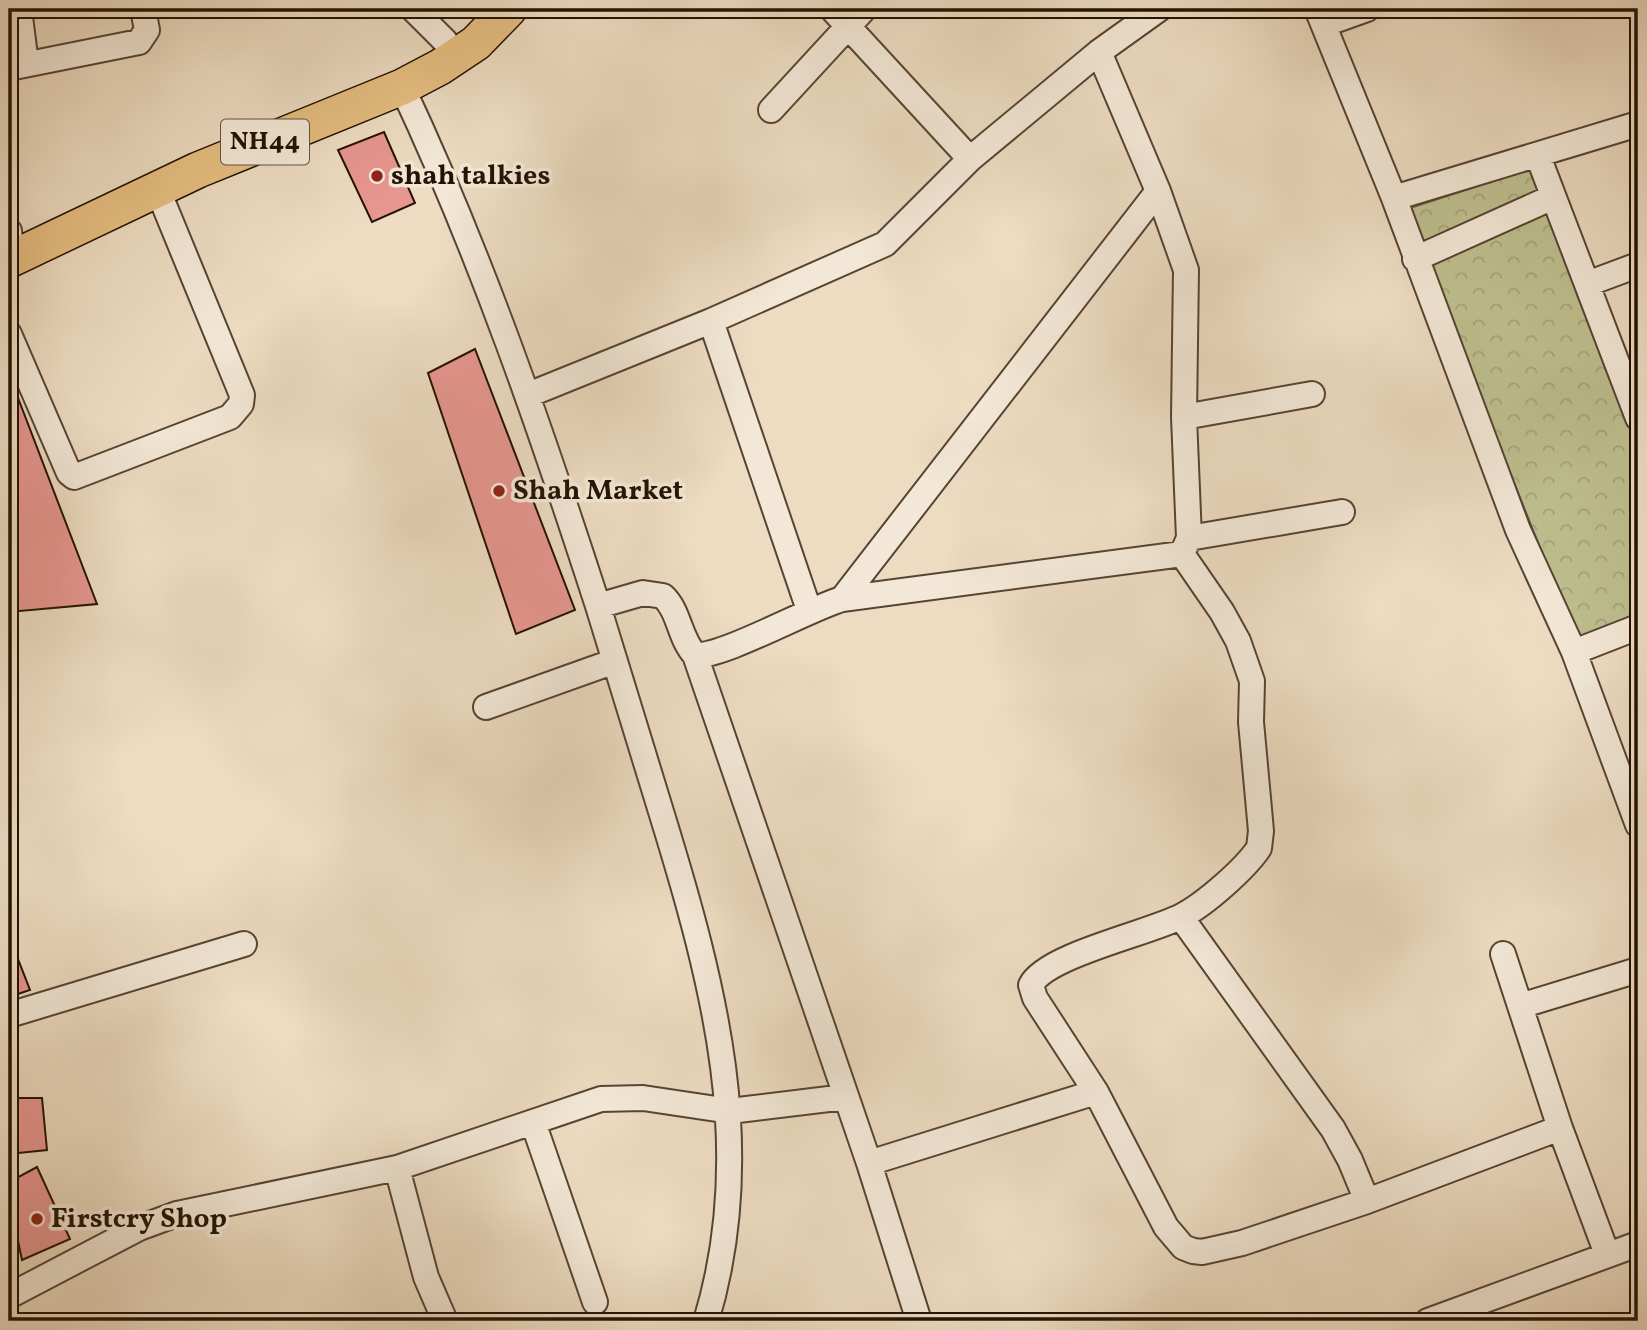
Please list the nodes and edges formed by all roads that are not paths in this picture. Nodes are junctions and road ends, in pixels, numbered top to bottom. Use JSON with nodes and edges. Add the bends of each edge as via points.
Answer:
{"nodes":[{"id":1,"x":19,"y":9,"type":"edge"},
{"id":2,"x":143,"y":9,"type":"edge"},
{"id":3,"x":413,"y":9,"type":"edge"},
{"id":4,"x":482,"y":9,"type":"edge"},
{"id":5,"x":509,"y":9,"type":"edge"},
{"id":6,"x":832,"y":9,"type":"edge"},
{"id":7,"x":1158,"y":9,"type":"edge"},
{"id":8,"x":1367,"y":9,"type":"edge"},
{"id":9,"x":1321,"y":16,"type":"edge"},
{"id":10,"x":856,"y":18,"type":"edge"},
{"id":11,"x":445,"y":41,"type":"junction"},
{"id":12,"x":1099,"y":51,"type":"junction"},
{"id":13,"x":18,"y":66,"type":"edge"},
{"id":14,"x":402,"y":87,"type":"junction"},
{"id":15,"x":771,"y":110,"type":"dead end"},
{"id":16,"x":1638,"y":124,"type":"edge"},
{"id":17,"x":1538,"y":156,"type":"junction"},
{"id":18,"x":970,"y":159,"type":"junction"},
{"id":19,"x":157,"y":188,"type":"junction"},
{"id":20,"x":1158,"y":191,"type":"junction"},
{"id":21,"x":1553,"y":197,"type":"junction"},
{"id":22,"x":1394,"y":198,"type":"junction"},
{"id":23,"x":9,"y":242,"type":"edge"},
{"id":24,"x":1415,"y":259,"type":"junction"},
{"id":25,"x":1638,"y":265,"type":"edge"},
{"id":26,"x":1587,"y":284,"type":"junction"},
{"id":27,"x":711,"y":321,"type":"junction"},
{"id":28,"x":9,"y":334,"type":"edge"},
{"id":29,"x":1312,"y":394,"type":"dead end"},
{"id":30,"x":528,"y":395,"type":"junction"},
{"id":31,"x":1184,"y":417,"type":"junction"},
{"id":32,"x":1638,"y":418,"type":"edge"},
{"id":33,"x":1342,"y":512,"type":"dead end"},
{"id":34,"x":1185,"y":546,"type":"junction"},
{"id":35,"x":842,"y":599,"type":"junction"},
{"id":36,"x":598,"y":606,"type":"junction"},
{"id":37,"x":809,"y":610,"type":"junction"},
{"id":38,"x":1638,"y":627,"type":"edge"},
{"id":39,"x":1574,"y":652,"type":"junction"},
{"id":40,"x":695,"y":655,"type":"junction"},
{"id":41,"x":615,"y":662,"type":"junction"},
{"id":42,"x":486,"y":707,"type":"dead end"},
{"id":43,"x":1637,"y":819,"type":"edge"},
{"id":44,"x":1181,"y":917,"type":"junction"},
{"id":45,"x":244,"y":944,"type":"dead end"},
{"id":46,"x":1503,"y":954,"type":"dead end"},
{"id":47,"x":1638,"y":970,"type":"edge"},
{"id":48,"x":1520,"y":1006,"type":"junction"},
{"id":49,"x":9,"y":1016,"type":"edge"},
{"id":50,"x":1096,"y":1092,"type":"junction"},
{"id":51,"x":845,"y":1097,"type":"junction"},
{"id":52,"x":730,"y":1111,"type":"junction"},
{"id":53,"x":533,"y":1122,"type":"junction"},
{"id":54,"x":1560,"y":1128,"type":"junction"},
{"id":55,"x":869,"y":1163,"type":"junction"},
{"id":56,"x":397,"y":1168,"type":"junction"},
{"id":57,"x":1367,"y":1201,"type":"junction"},
{"id":58,"x":1638,"y":1244,"type":"edge"},
{"id":59,"x":1607,"y":1254,"type":"junction"},
{"id":60,"x":9,"y":1296,"type":"edge"},
{"id":61,"x":595,"y":1302,"type":"dead end"},
{"id":62,"x":1434,"y":1320,"type":"edge"},
{"id":63,"x":445,"y":1321,"type":"edge"},
{"id":64,"x":706,"y":1321,"type":"edge"},
{"id":65,"x":919,"y":1321,"type":"edge"}],
"edges":[{"from":1,"to":13,"type":"street"},
{"from":2,"to":13,"type":"street","via":[[147,30],[139,42]]},
{"from":3,"to":11,"type":"street"},
{"from":4,"to":11,"type":"highway","number":"NH44"},
{"from":5,"to":14,"type":"highway","number":"NH44","via":[[476,43]]},
{"from":6,"to":10,"type":"street"},
{"from":7,"to":12,"type":"street"},
{"from":8,"to":9,"type":"street"},
{"from":9,"to":22,"type":"street"},
{"from":10,"to":15,"type":"street"},
{"from":10,"to":18,"type":"street"},
{"from":11,"to":23,"type":"highway","number":"NH44","via":[[395,70],[94,195]]},
{"from":12,"to":18,"type":"street"},
{"from":12,"to":20,"type":"street"},
{"from":14,"to":19,"type":"highway","number":"NH44"},
{"from":14,"to":30,"type":"street","via":[[456,209]]},
{"from":16,"to":17,"type":"street"},
{"from":17,"to":21,"type":"street"},
{"from":17,"to":22,"type":"street"},
{"from":18,"to":27,"type":"street","via":[[885,244]]},
{"from":19,"to":23,"type":"highway","number":"NH44"},
{"from":19,"to":28,"type":"street","via":[[242,395],[237,411],[74,477]]},
{"from":20,"to":31,"type":"street","via":[[1188,281]]},
{"from":20,"to":35,"type":"street"},
{"from":21,"to":24,"type":"street"},
{"from":21,"to":26,"type":"street"},
{"from":22,"to":24,"type":"street"},
{"from":24,"to":39,"type":"street","via":[[1518,530]]},
{"from":25,"to":26,"type":"street"},
{"from":26,"to":32,"type":"street"},
{"from":27,"to":30,"type":"street"},
{"from":27,"to":37,"type":"street"},
{"from":29,"to":31,"type":"street"},
{"from":30,"to":36,"type":"street"},
{"from":31,"to":34,"type":"street"},
{"from":33,"to":34,"type":"street"},
{"from":34,"to":35,"type":"street"},
{"from":34,"to":44,"type":"street","via":[[1227,622],[1252,681],[1261,841],[1257,852]]},
{"from":35,"to":37,"type":"street"},
{"from":36,"to":40,"type":"street","via":[[657,593],[672,607]]},
{"from":36,"to":41,"type":"street"},
{"from":37,"to":40,"type":"street","via":[[718,652]]},
{"from":38,"to":39,"type":"street"},
{"from":39,"to":43,"type":"street"},
{"from":40,"to":51,"type":"street"},
{"from":41,"to":42,"type":"street"},
{"from":41,"to":52,"type":"street","via":[[704,960]]},
{"from":44,"to":50,"type":"street","via":[[1072,957],[1037,976],[1031,985]]},
{"from":44,"to":57,"type":"street","via":[[1333,1129]]},
{"from":45,"to":49,"type":"street"},
{"from":46,"to":48,"type":"street"},
{"from":47,"to":48,"type":"street"},
{"from":48,"to":54,"type":"street"},
{"from":50,"to":55,"type":"street"},
{"from":50,"to":57,"type":"street","via":[[1166,1227],[1183,1247],[1202,1252],[1242,1243]]},
{"from":51,"to":52,"type":"street"},
{"from":51,"to":55,"type":"street"},
{"from":52,"to":53,"type":"street","via":[[615,1097]]},
{"from":52,"to":64,"type":"street","via":[[725,1240]]},
{"from":53,"to":56,"type":"street"},
{"from":53,"to":61,"type":"street"},
{"from":54,"to":57,"type":"street"},
{"from":54,"to":59,"type":"street"},
{"from":55,"to":65,"type":"street"},
{"from":56,"to":60,"type":"street","via":[[177,1214],[139,1228]]},
{"from":56,"to":63,"type":"street","via":[[426,1277]]},
{"from":58,"to":59,"type":"street"},
{"from":59,"to":62,"type":"street"}]}
